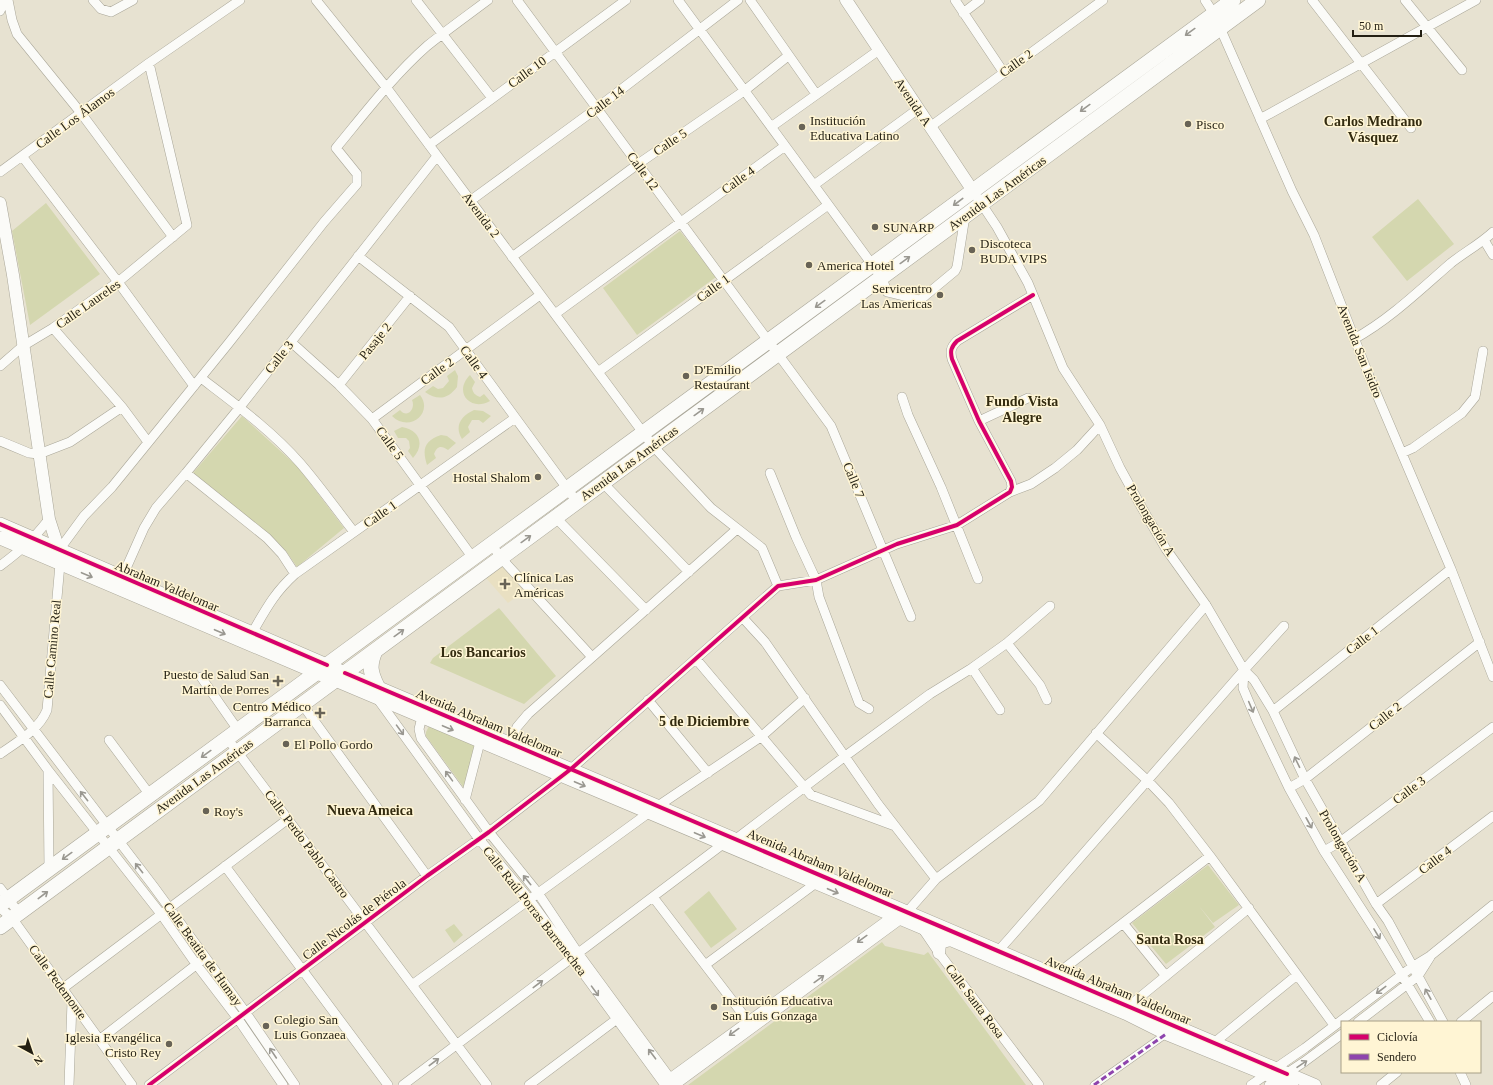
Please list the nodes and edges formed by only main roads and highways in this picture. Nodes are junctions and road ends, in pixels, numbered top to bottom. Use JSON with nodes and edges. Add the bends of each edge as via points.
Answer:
{"nodes":[{"id":1,"x":1233,"y":0,"type":"edge"},
{"id":2,"x":1258,"y":0,"type":"edge"},
{"id":3,"x":839,"y":290,"type":"junction"},
{"id":4,"x":848,"y":302,"type":"junction"},
{"id":5,"x":791,"y":325,"type":"junction"},
{"id":6,"x":800,"y":337,"type":"junction"},
{"id":7,"x":0,"y":524,"type":"edge"},
{"id":8,"x":0,"y":538,"type":"edge"},
{"id":9,"x":120,"y":583,"type":"junction"},
{"id":10,"x":206,"y":619,"type":"junction"},
{"id":11,"x":375,"y":650,"type":"junction"},
{"id":12,"x":322,"y":669,"type":"junction"},
{"id":13,"x":340,"y":676,"type":"junction"},
{"id":14,"x":377,"y":692,"type":"road end"},
{"id":15,"x":2,"y":900,"type":"edge"},
{"id":16,"x":10,"y":919,"type":"edge"}],
"edges":[{"from":1,"to":3,"type":"main road","name":"Avenida Las Américas","one_way":true},
{"from":4,"to":2,"type":"main road","name":"Avenida Las Américas","one_way":true},
{"from":3,"to":4,"type":"main road"},
{"from":3,"to":5,"type":"main road","name":"Avenida Las Américas","one_way":true},
{"from":4,"to":6,"type":"main road","name":"Avenida Las Américas"},
{"from":5,"to":6,"type":"main road"},
{"from":5,"to":12,"type":"main road","name":"Avenida Las Américas"},
{"from":11,"to":6,"type":"main road","name":"Avenida Las Américas","one_way":true},
{"from":7,"to":9,"type":"main road","name":"Abraham Valdelomar","via":[[35,538]]},
{"from":8,"to":9,"type":"main road","name":"Abraham Valdelomar","one_way":true,"via":[[60,564]]},
{"from":9,"to":10,"type":"main road","name":"Abraham Valdelomar"},
{"from":10,"to":12,"type":"main road","name":"Abraham Valdelomar","one_way":true},
{"from":10,"to":12,"type":"main road","name":"Abraham Valdelomar","via":[[255,628]]},
{"from":11,"to":13,"type":"main road","name":"Avenida Las Américas"},
{"from":11,"to":14,"type":"main road","via":[[371,667]]},
{"from":12,"to":13,"type":"main road","name":"Abraham Valdelomar"},
{"from":12,"to":15,"type":"main road","name":"Avenida Las Américas","one_way":true,"via":[[49,869]]},
{"from":16,"to":13,"type":"main road","name":"Avenida Las Américas","one_way":true}]}
